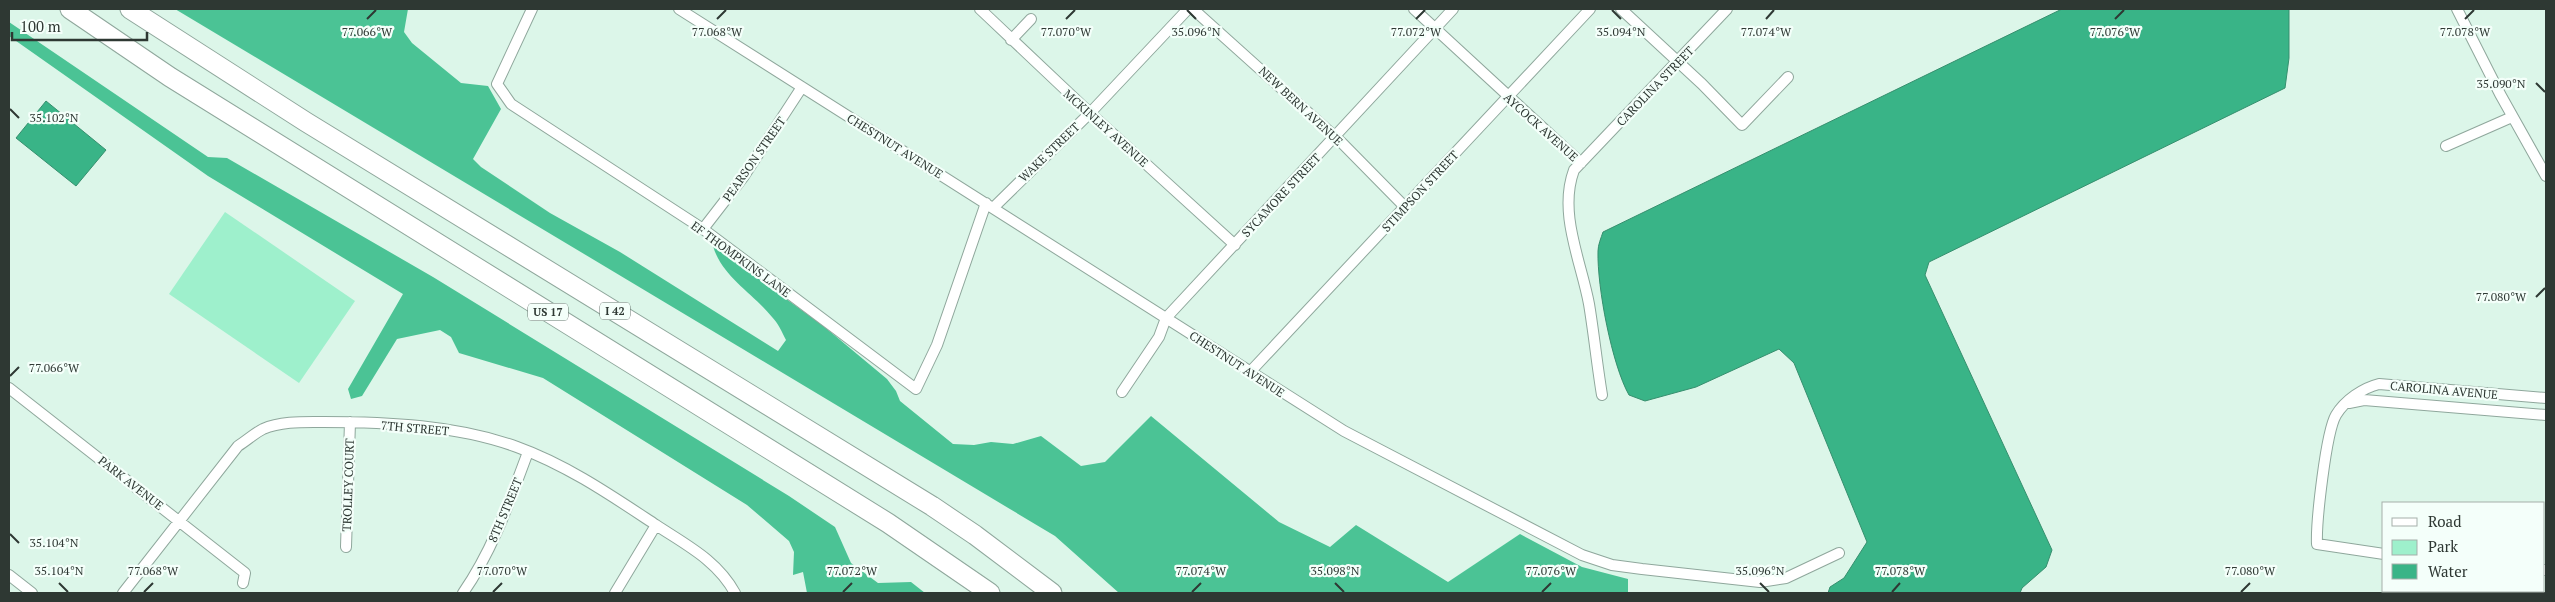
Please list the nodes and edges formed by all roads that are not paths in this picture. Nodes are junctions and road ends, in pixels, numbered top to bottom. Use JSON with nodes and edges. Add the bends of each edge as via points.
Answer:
{"nodes":[{"id":1,"x":130,"y":9,"type":"edge"},
{"id":2,"x":138,"y":9,"type":"edge"},
{"id":3,"x":532,"y":9,"type":"edge"},
{"id":4,"x":679,"y":9,"type":"edge"},
{"id":5,"x":980,"y":9,"type":"edge"},
{"id":6,"x":1188,"y":9,"type":"edge"},
{"id":7,"x":1193,"y":9,"type":"edge"},
{"id":8,"x":1414,"y":9,"type":"edge"},
{"id":9,"x":1454,"y":9,"type":"edge"},
{"id":10,"x":1590,"y":9,"type":"edge"},
{"id":11,"x":1621,"y":9,"type":"edge"},
{"id":12,"x":1728,"y":9,"type":"edge"},
{"id":13,"x":2457,"y":9,"type":"edge"},
{"id":14,"x":72,"y":11,"type":"edge"},
{"id":15,"x":1030,"y":19,"type":"dead end"},
{"id":16,"x":1435,"y":29,"type":"junction"},
{"id":17,"x":171,"y":37,"type":"junction"},
{"id":18,"x":1011,"y":40,"type":"junction"},
{"id":19,"x":1678,"y":62,"type":"junction"},
{"id":20,"x":1788,"y":77,"type":"dead end"},
{"id":21,"x":802,"y":87,"type":"junction"},
{"id":22,"x":1507,"y":96,"type":"junction"},
{"id":23,"x":1090,"y":113,"type":"junction"},
{"id":24,"x":2512,"y":117,"type":"junction"},
{"id":25,"x":1335,"y":137,"type":"junction"},
{"id":26,"x":2446,"y":146,"type":"dead end"},
{"id":27,"x":1581,"y":163,"type":"junction"},
{"id":28,"x":2546,"y":176,"type":"edge"},
{"id":29,"x":989,"y":206,"type":"junction"},
{"id":30,"x":1405,"y":207,"type":"junction"},
{"id":31,"x":703,"y":229,"type":"junction"},
{"id":32,"x":1235,"y":245,"type":"junction"},
{"id":33,"x":1166,"y":318,"type":"junction"},
{"id":34,"x":1250,"y":372,"type":"junction"},
{"id":35,"x":9,"y":388,"type":"edge"},
{"id":36,"x":916,"y":389,"type":"joint"},
{"id":37,"x":1122,"y":392,"type":"dead end"},
{"id":38,"x":1602,"y":395,"type":"dead end"},
{"id":39,"x":2508,"y":395,"type":"junction"},
{"id":40,"x":2546,"y":398,"type":"edge"},
{"id":41,"x":2348,"y":403,"type":"junction"},
{"id":42,"x":2506,"y":412,"type":"junction"},
{"id":43,"x":2546,"y":415,"type":"edge"},
{"id":44,"x":350,"y":422,"type":"junction"},
{"id":45,"x":528,"y":452,"type":"junction"},
{"id":46,"x":179,"y":520,"type":"junction"},
{"id":47,"x":656,"y":525,"type":"junction"},
{"id":48,"x":346,"y":547,"type":"dead end"},
{"id":49,"x":1839,"y":553,"type":"dead end"},
{"id":50,"x":2382,"y":554,"type":"edge"},
{"id":51,"x":9,"y":575,"type":"edge"},
{"id":52,"x":9,"y":582,"type":"edge"},
{"id":53,"x":243,"y":583,"type":"dead end"},
{"id":54,"x":24,"y":593,"type":"edge"},
{"id":55,"x":32,"y":593,"type":"edge"},
{"id":56,"x":123,"y":593,"type":"edge"},
{"id":57,"x":463,"y":593,"type":"edge"},
{"id":58,"x":615,"y":593,"type":"edge"},
{"id":59,"x":735,"y":593,"type":"edge"},
{"id":60,"x":990,"y":593,"type":"edge"},
{"id":61,"x":1052,"y":593,"type":"edge"}],
"edges":[{"from":1,"to":17,"type":"highway","number":"I 42"},
{"from":2,"to":17,"type":"highway"},
{"from":3,"to":31,"type":"street","name":"EF THOMPKINS LANE","via":[[497,84],[511,104]]},
{"from":4,"to":21,"type":"street","name":"CHESTNUT AVENUE"},
{"from":5,"to":18,"type":"street","name":"MCKINLEY AVENUE"},
{"from":6,"to":23,"type":"street","name":"WAKE STREET"},
{"from":7,"to":25,"type":"street","name":"NEW BERN AVENUE"},
{"from":8,"to":16,"type":"street","name":"AYCOCK AVENUE"},
{"from":9,"to":16,"type":"street","name":"SYCAMORE STREET"},
{"from":10,"to":22,"type":"street","name":"STIMPSON STREET"},
{"from":11,"to":19,"type":"street"},
{"from":12,"to":19,"type":"street","name":"CAROLINA STREET"},
{"from":13,"to":24,"type":"street"},
{"from":14,"to":60,"type":"highway","number":"US 17","via":[[195,92],[888,523]]},
{"from":15,"to":18,"type":"street"},
{"from":16,"to":22,"type":"street","name":"AYCOCK AVENUE"},
{"from":16,"to":25,"type":"street","name":"SYCAMORE STREET"},
{"from":17,"to":61,"type":"highway","number":"I 42","via":[[932,506]]},
{"from":18,"to":23,"type":"street","name":"MCKINLEY AVENUE"},
{"from":19,"to":20,"type":"street","via":[[1742,125]]},
{"from":19,"to":27,"type":"street","name":"CAROLINA STREET"},
{"from":21,"to":29,"type":"street","name":"CHESTNUT AVENUE"},
{"from":21,"to":31,"type":"street","name":"PEARSON STREET","via":[[744,176]]},
{"from":22,"to":27,"type":"street","name":"AYCOCK AVENUE"},
{"from":22,"to":30,"type":"street","name":"STIMPSON STREET"},
{"from":23,"to":29,"type":"street","name":"WAKE STREET"},
{"from":23,"to":32,"type":"street","name":"MCKINLEY AVENUE"},
{"from":24,"to":26,"type":"street"},
{"from":24,"to":28,"type":"street"},
{"from":25,"to":30,"type":"street","name":"NEW BERN AVENUE"},
{"from":25,"to":32,"type":"street","name":"SYCAMORE STREET"},
{"from":27,"to":38,"type":"street","name":"AYCOCK AVENUE","via":[[1574,170],[1569,185],[1569,218],[1589,304]]},
{"from":29,"to":33,"type":"street","name":"CHESTNUT AVENUE"},
{"from":29,"to":36,"type":"street","name":"WAKE STREET","via":[[937,345]]},
{"from":30,"to":34,"type":"street","name":"STIMPSON STREET"},
{"from":31,"to":36,"type":"street","name":"EF THOMPKINS LANE"},
{"from":32,"to":33,"type":"street","name":"SYCAMORE STREET"},
{"from":33,"to":34,"type":"street","name":"CHESTNUT AVENUE"},
{"from":33,"to":37,"type":"street","name":"SYCAMORE STREET","via":[[1159,337]]},
{"from":34,"to":49,"type":"street","name":"CHESTNUT AVENUE","via":[[1344,431],[1592,559],[1642,569],[1760,582],[1794,575]]},
{"from":35,"to":46,"type":"street","name":"PARK AVENUE"},
{"from":39,"to":40,"type":"street","name":"CAROLINA AVENUE"},
{"from":39,"to":41,"type":"street","name":"CAROLINA AVENUE","via":[[2379,384],[2367,387]]},
{"from":39,"to":42,"type":"street"},
{"from":41,"to":42,"type":"street","name":"CAROLINA AVENUE","via":[[2364,400]]},
{"from":41,"to":50,"type":"street","name":"CAROLINA AVENUE","via":[[2333,422],[2317,524],[2317,544]]},
{"from":42,"to":43,"type":"street","name":"CAROLINA AVENUE"},
{"from":44,"to":45,"type":"street","name":"7TH STREET","via":[[456,431],[487,437]]},
{"from":44,"to":46,"type":"street","name":"7TH STREET","via":[[294,422],[264,428],[238,446]]},
{"from":44,"to":48,"type":"street","name":"TROLLEY COURT"},
{"from":45,"to":47,"type":"street","name":"7TH STREET","via":[[576,475]]},
{"from":45,"to":57,"type":"street","name":"8TH STREET","via":[[504,515]]},
{"from":46,"to":53,"type":"street","name":"PARK AVENUE","via":[[245,572]]},
{"from":46,"to":56,"type":"street","name":"7TH STREET"},
{"from":47,"to":58,"type":"street"},
{"from":47,"to":59,"type":"street","name":"7TH STREET","via":[[701,553],[720,571]]},
{"from":51,"to":55,"type":"street"},
{"from":52,"to":54,"type":"street"}]}
